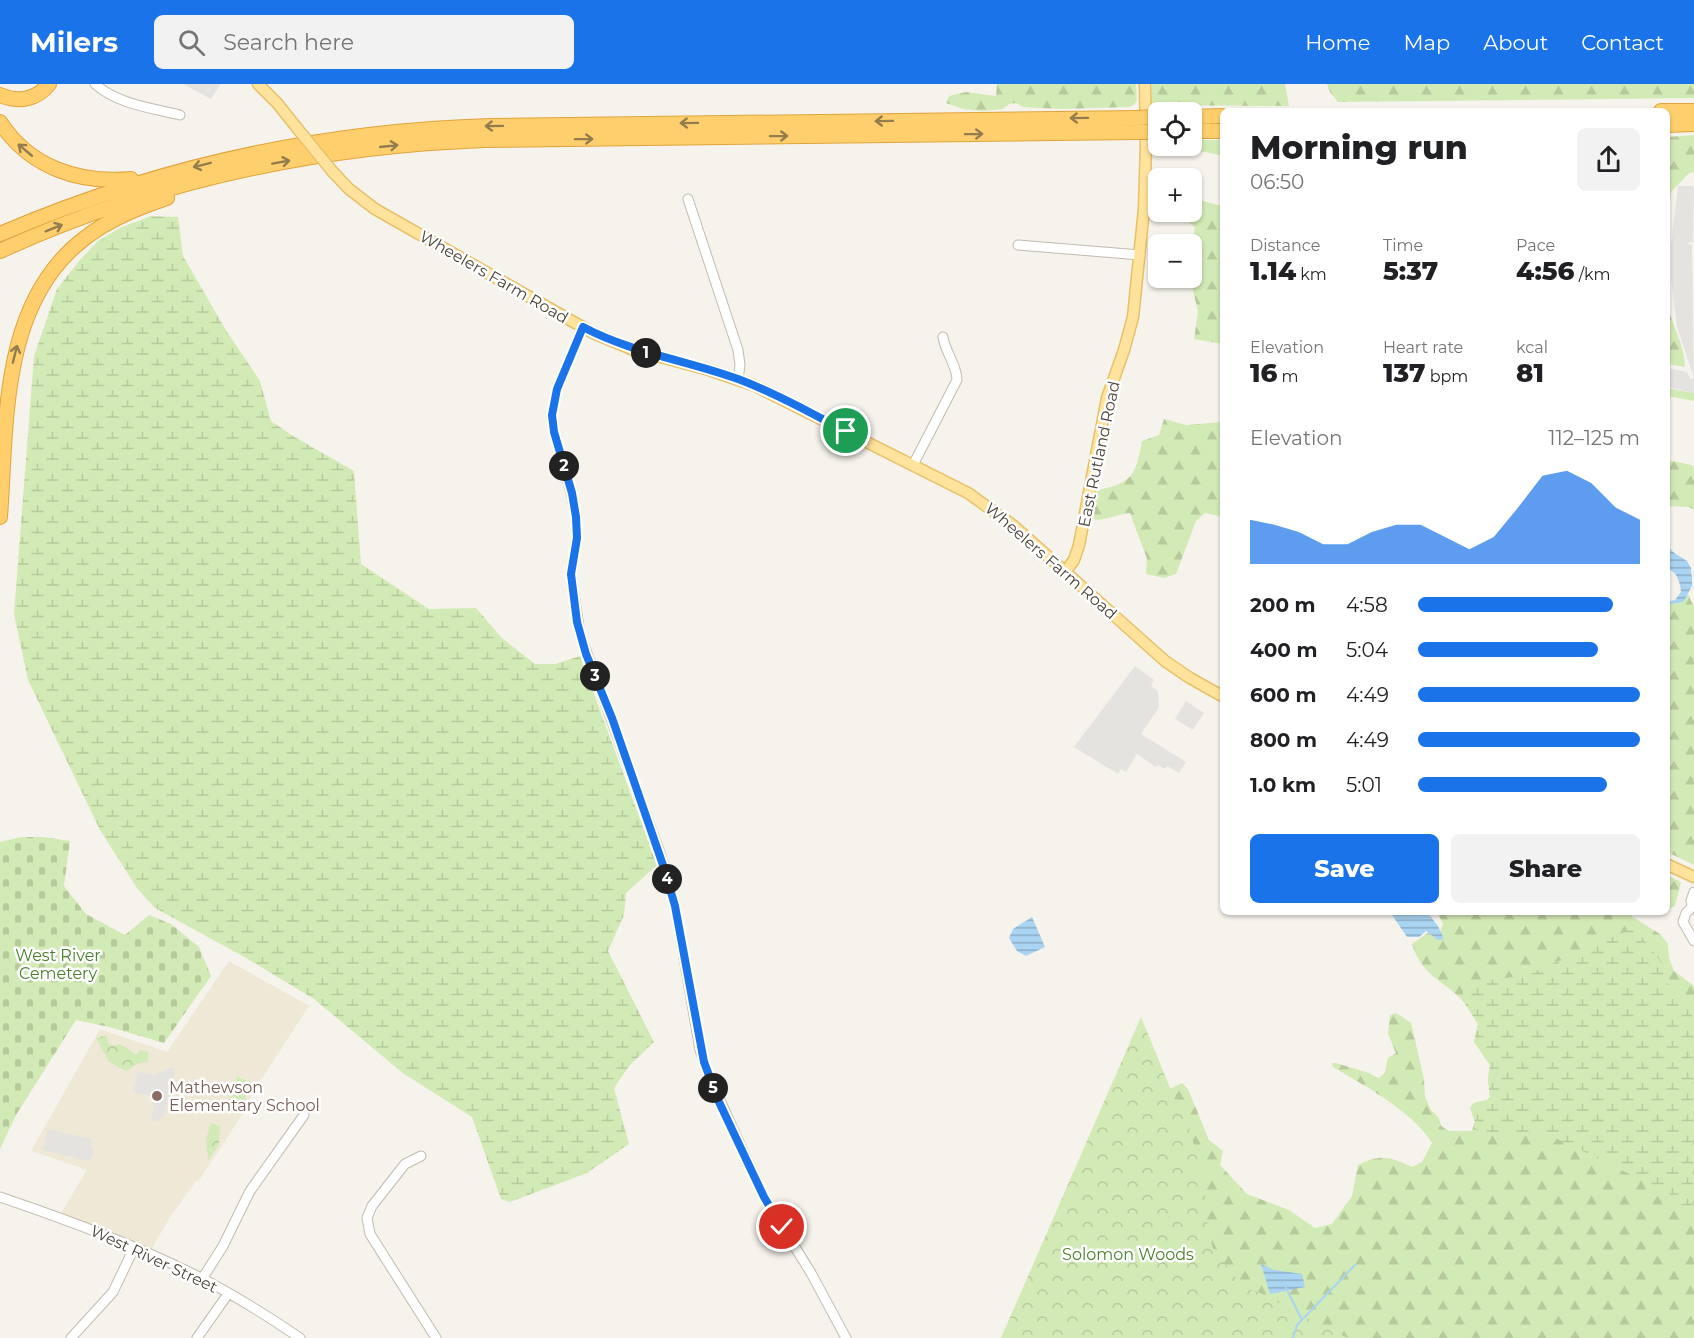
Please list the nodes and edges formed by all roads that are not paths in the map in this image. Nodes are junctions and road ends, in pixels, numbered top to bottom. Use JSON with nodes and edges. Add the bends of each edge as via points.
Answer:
{"nodes":[{"id":1,"x":49,"y":84,"type":"edge"},
{"id":2,"x":95,"y":84,"type":"edge"},
{"id":3,"x":258,"y":84,"type":"edge"},
{"id":4,"x":1145,"y":84,"type":"edge"},
{"id":5,"x":0,"y":95,"type":"edge"},
{"id":6,"x":1670,"y":111,"type":"edge"},
{"id":7,"x":1694,"y":111,"type":"edge"},
{"id":8,"x":180,"y":115,"type":"dead end"},
{"id":9,"x":1202,"y":117,"type":"edge"},
{"id":10,"x":1220,"y":117,"type":"edge"},
{"id":11,"x":0,"y":122,"type":"edge"},
{"id":12,"x":1148,"y":122,"type":"edge"},
{"id":13,"x":1694,"y":124,"type":"edge"},
{"id":14,"x":1670,"y":125,"type":"edge"},
{"id":15,"x":1148,"y":128,"type":"edge"},
{"id":16,"x":1202,"y":131,"type":"edge"},
{"id":17,"x":1220,"y":131,"type":"edge"},
{"id":18,"x":255,"y":167,"type":"junction"},
{"id":19,"x":181,"y":170,"type":"junction"},
{"id":20,"x":688,"y":199,"type":"dead end"},
{"id":21,"x":0,"y":234,"type":"edge"},
{"id":22,"x":1018,"y":245,"type":"dead end"},
{"id":23,"x":0,"y":251,"type":"edge"},
{"id":24,"x":1140,"y":255,"type":"junction"},
{"id":25,"x":583,"y":327,"type":"junction"},
{"id":26,"x":943,"y":337,"type":"dead end"},
{"id":27,"x":738,"y":379,"type":"junction"},
{"id":28,"x":913,"y":465,"type":"junction"},
{"id":29,"x":0,"y":517,"type":"edge"},
{"id":30,"x":1065,"y":572,"type":"junction"},
{"id":31,"x":1220,"y":695,"type":"edge"},
{"id":32,"x":1670,"y":866,"type":"edge"},
{"id":33,"x":1694,"y":877,"type":"edge"},
{"id":34,"x":1694,"y":892,"type":"edge"},
{"id":35,"x":1693,"y":906,"type":"edge"},
{"id":36,"x":1694,"y":941,"type":"edge"},
{"id":37,"x":304,"y":1115,"type":"dead end"},
{"id":38,"x":421,"y":1155,"type":"dead end"},
{"id":39,"x":0,"y":1197,"type":"edge"},
{"id":40,"x":134,"y":1248,"type":"junction"},
{"id":41,"x":202,"y":1279,"type":"junction"},
{"id":42,"x":228,"y":1294,"type":"junction"},
{"id":43,"x":71,"y":1338,"type":"edge"},
{"id":44,"x":197,"y":1338,"type":"edge"},
{"id":45,"x":300,"y":1338,"type":"edge"},
{"id":46,"x":436,"y":1338,"type":"edge"},
{"id":47,"x":846,"y":1338,"type":"edge"}],
"edges":[{"from":1,"to":5,"type":"highway","via":[[28,99]]},
{"from":2,"to":8,"type":"street","via":[[114,97]]},
{"from":3,"to":25,"type":"main road","name":"Wheelers Farm Road","bridge":true,"via":[[332,171],[375,209]]},
{"from":4,"to":24,"type":"main road","name":"East Rutland Road","via":[[1146,181]]},
{"from":6,"to":7,"type":"highway"},
{"from":9,"to":10,"type":"highway"},
{"from":19,"to":11,"type":"highway","one_way":true,"via":[[110,180],[75,176],[29,154]]},
{"from":12,"to":19,"type":"highway","one_way":true,"bridge":true,"via":[[1137,118],[438,128],[300,144]]},
{"from":13,"to":14,"type":"highway"},
{"from":18,"to":15,"type":"highway","one_way":true,"bridge":true,"via":[[357,150],[452,142],[1137,132]]},
{"from":16,"to":17,"type":"highway"},
{"from":23,"to":18,"type":"highway","one_way":true,"via":[[129,201]]},
{"from":29,"to":18,"type":"highway","one_way":true,"via":[[14,357],[33,302],[52,270],[85,238],[121,217]]},
{"from":19,"to":21,"type":"highway","via":[[81,202]]},
{"from":20,"to":27,"type":"street","via":[[738,350]]},
{"from":22,"to":24,"type":"street"},
{"from":24,"to":30,"type":"main road","name":"East Rutland Road","via":[[1131,325],[1107,398],[1082,533],[1076,556]]},
{"from":25,"to":27,"type":"main road","name":"Wheelers Farm Road","via":[[631,349]]},
{"from":25,"to":47,"type":"street","via":[[557,389],[552,415],[576,517],[571,574],[580,634],[662,861],[675,906],[700,1050],[709,1076],[764,1197]]},
{"from":26,"to":28,"type":"street","via":[[957,380]]},
{"from":27,"to":28,"type":"main road","name":"Wheelers Farm Road"},
{"from":28,"to":30,"type":"main road","name":"Wheelers Farm Road","via":[[988,506]]},
{"from":30,"to":31,"type":"main road","name":"Wheelers Farm Road","via":[[1167,663]]},
{"from":32,"to":33,"type":"main road"},
{"from":34,"to":35,"type":"street"},
{"from":35,"to":36,"type":"street","via":[[1683,922]]},
{"from":37,"to":41,"type":"street","via":[[250,1191]]},
{"from":38,"to":46,"type":"street","via":[[405,1164],[372,1206],[367,1222],[370,1234]]},
{"from":39,"to":40,"type":"street","name":"West River Street"},
{"from":40,"to":41,"type":"street","name":"West River Street"},
{"from":40,"to":43,"type":"street","via":[[113,1292]]},
{"from":41,"to":42,"type":"street","name":"West River Street"},
{"from":42,"to":44,"type":"street"},
{"from":42,"to":45,"type":"street","name":"West River Street"}]}
